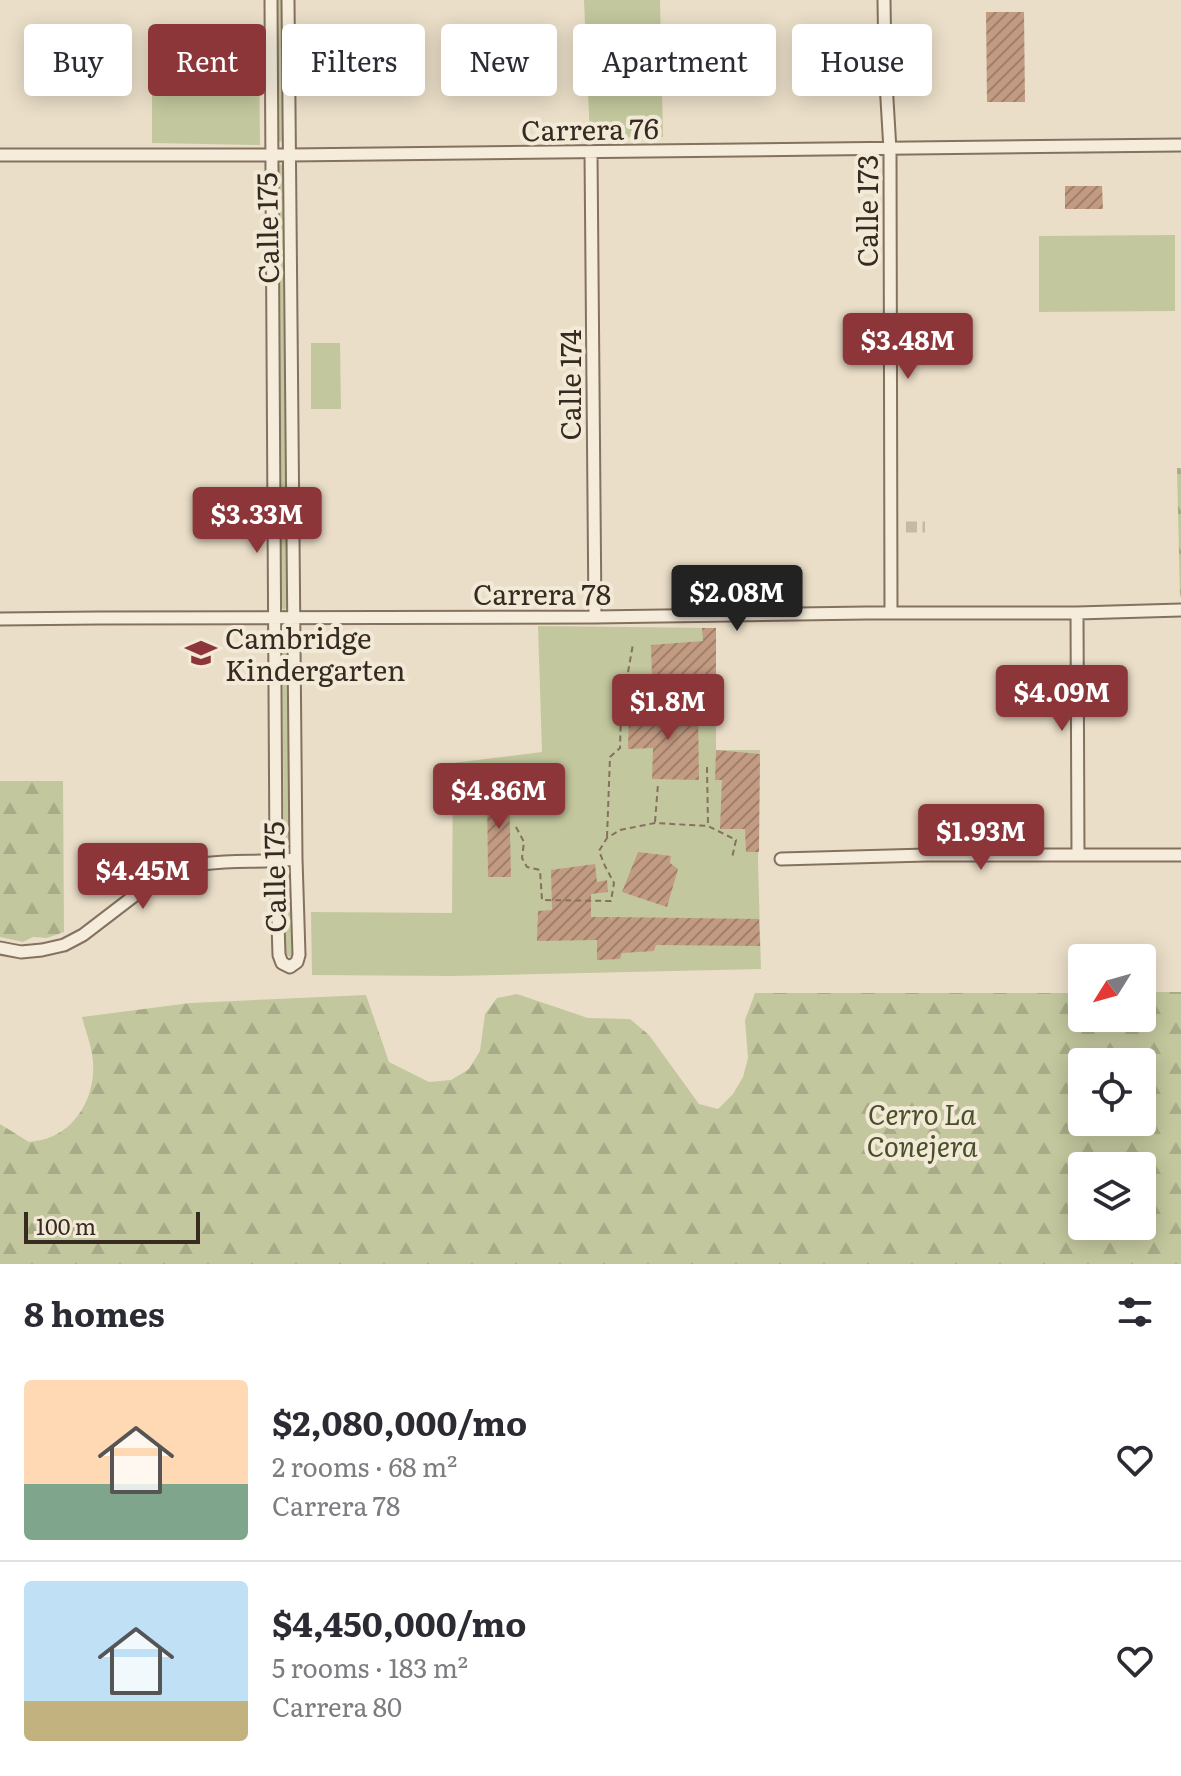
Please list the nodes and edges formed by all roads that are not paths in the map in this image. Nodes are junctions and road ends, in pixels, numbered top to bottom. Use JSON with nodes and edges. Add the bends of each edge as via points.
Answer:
{"nodes":[{"id":1,"x":271,"y":0,"type":"edge"},
{"id":2,"x":288,"y":0,"type":"edge"},
{"id":3,"x":884,"y":0,"type":"edge"},
{"id":4,"x":1181,"y":145,"type":"edge"},
{"id":5,"x":890,"y":150,"type":"junction"},
{"id":6,"x":591,"y":152,"type":"junction"},
{"id":7,"x":272,"y":154,"type":"junction"},
{"id":8,"x":0,"y":155,"type":"edge"},
{"id":9,"x":289,"y":155,"type":"junction"},
{"id":10,"x":1181,"y":610,"type":"edge"},
{"id":11,"x":891,"y":613,"type":"junction"},
{"id":12,"x":1077,"y":613,"type":"junction"},
{"id":13,"x":595,"y":617,"type":"junction"},
{"id":14,"x":274,"y":618,"type":"junction"},
{"id":15,"x":294,"y":618,"type":"junction"},
{"id":16,"x":0,"y":619,"type":"edge"},
{"id":17,"x":1078,"y":854,"type":"junction"},
{"id":18,"x":1181,"y":855,"type":"edge"},
{"id":19,"x":296,"y":859,"type":"junction"},
{"id":20,"x":781,"y":859,"type":"dead end"},
{"id":21,"x":276,"y":861,"type":"junction"},
{"id":22,"x":0,"y":948,"type":"edge"}],
"edges":[{"from":1,"to":7,"type":"street","name":"Calle 175"},
{"from":2,"to":9,"type":"street","name":"Calle 175"},
{"from":3,"to":5,"type":"street","name":"Calle 173"},
{"from":4,"to":5,"type":"street","name":"Carrera 76"},
{"from":5,"to":6,"type":"street","name":"Carrera 76"},
{"from":5,"to":11,"type":"street","name":"Calle 173"},
{"from":6,"to":9,"type":"street","name":"Carrera 76"},
{"from":6,"to":13,"type":"street","name":"Calle 174"},
{"from":7,"to":8,"type":"street","name":"Carrera 76"},
{"from":7,"to":9,"type":"street","name":"Carrera 76"},
{"from":7,"to":14,"type":"street","name":"Calle 175"},
{"from":9,"to":15,"type":"street","name":"Calle 175"},
{"from":10,"to":12,"type":"street","name":"Carrera 78"},
{"from":11,"to":12,"type":"street","name":"Carrera 78"},
{"from":11,"to":13,"type":"street","name":"Carrera 78"},
{"from":12,"to":17,"type":"street"},
{"from":13,"to":15,"type":"street","name":"Carrera 78"},
{"from":14,"to":15,"type":"street","name":"Carrera 78"},
{"from":14,"to":16,"type":"street","name":"Carrera 78"},
{"from":14,"to":21,"type":"street","name":"Calle 175"},
{"from":15,"to":19,"type":"street","name":"Calle 175"},
{"from":17,"to":18,"type":"street"},
{"from":17,"to":20,"type":"street"},
{"from":19,"to":21,"type":"street"},
{"from":19,"to":21,"type":"street","name":"Calle 175","via":[[299,955],[290,967],[279,955]]},
{"from":21,"to":22,"type":"street","via":[[177,868],[64,945],[21,952]]}]}
